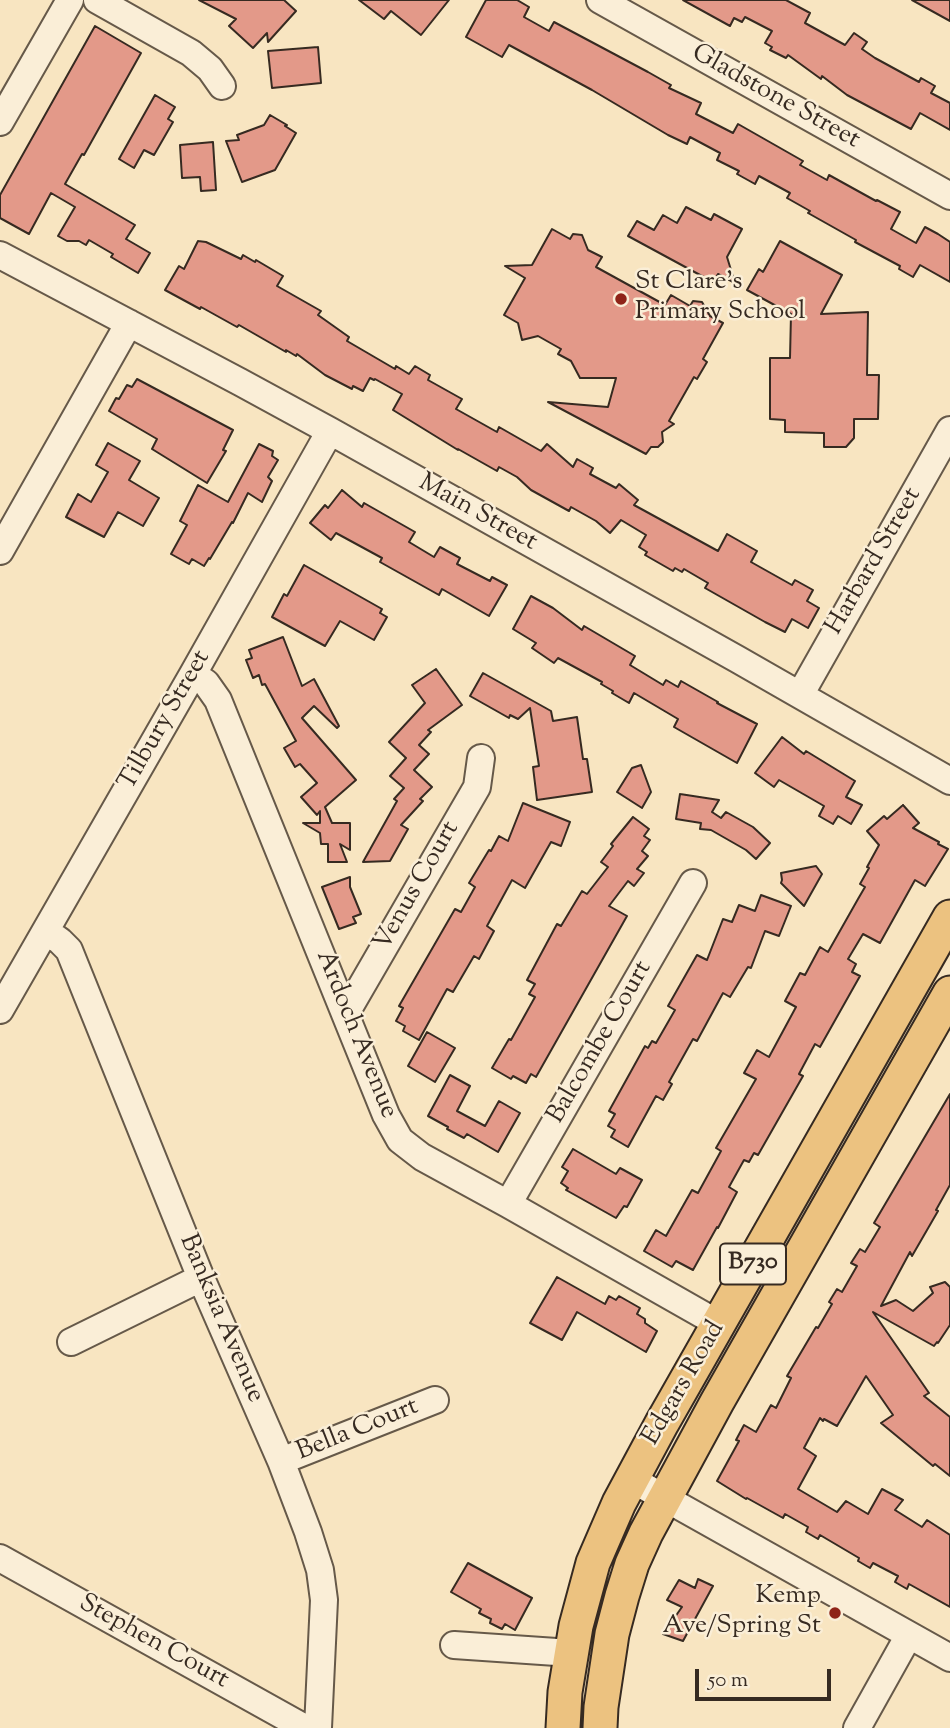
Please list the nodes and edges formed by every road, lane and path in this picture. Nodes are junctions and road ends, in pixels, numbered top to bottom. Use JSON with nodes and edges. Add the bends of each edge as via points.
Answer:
{"nodes":[{"id":1,"x":70,"y":0,"type":"edge"},
{"id":2,"x":97,"y":0,"type":"edge"},
{"id":3,"x":600,"y":0,"type":"edge"},
{"id":4,"x":222,"y":86,"type":"dead end"},
{"id":5,"x":0,"y":122,"type":"edge"},
{"id":6,"x":950,"y":196,"type":"edge"},
{"id":7,"x":0,"y":255,"type":"edge"},
{"id":8,"x":129,"y":323,"type":"junction"},
{"id":9,"x":950,"y":430,"type":"edge"},
{"id":10,"x":330,"y":431,"type":"junction"},
{"id":11,"x":4,"y":534,"type":"edge"},
{"id":12,"x":193,"y":674,"type":"junction"},
{"id":13,"x":800,"y":695,"type":"junction"},
{"id":14,"x":481,"y":758,"type":"dead end"},
{"id":15,"x":950,"y":781,"type":"edge"},
{"id":16,"x":693,"y":883,"type":"dead end"},
{"id":17,"x":950,"y":917,"type":"edge"},
{"id":18,"x":46,"y":931,"type":"junction"},
{"id":19,"x":950,"y":993,"type":"edge"},
{"id":20,"x":0,"y":1010,"type":"edge"},
{"id":21,"x":346,"y":1013,"type":"junction"},
{"id":22,"x":508,"y":1203,"type":"junction"},
{"id":23,"x":201,"y":1278,"type":"junction"},
{"id":24,"x":719,"y":1324,"type":"junction"},
{"id":25,"x":71,"y":1342,"type":"dead end"},
{"id":26,"x":435,"y":1400,"type":"dead end"},
{"id":27,"x":281,"y":1461,"type":"junction"},
{"id":28,"x":631,"y":1479,"type":"junction"},
{"id":29,"x":664,"y":1498,"type":"junction"},
{"id":30,"x":0,"y":1558,"type":"edge"},
{"id":31,"x":909,"y":1635,"type":"junction"},
{"id":32,"x":454,"y":1645,"type":"dead end"},
{"id":33,"x":570,"y":1653,"type":"junction"},
{"id":34,"x":950,"y":1658,"type":"edge"},
{"id":35,"x":305,"y":1728,"type":"edge"},
{"id":36,"x":318,"y":1728,"type":"edge"},
{"id":37,"x":563,"y":1728,"type":"edge"},
{"id":38,"x":600,"y":1728,"type":"edge"},
{"id":39,"x":857,"y":1728,"type":"edge"}],
"edges":[{"from":1,"to":5,"type":"street"},
{"from":2,"to":4,"type":"street","via":[[191,53]]},
{"from":3,"to":6,"type":"street","name":"Gladstone Street"},
{"from":7,"to":8,"type":"street","name":"Main Street"},
{"from":8,"to":10,"type":"street","name":"Main Street"},
{"from":8,"to":11,"type":"street"},
{"from":9,"to":13,"type":"street","name":"Harbard Street"},
{"from":10,"to":12,"type":"street","name":"Tilbury Street"},
{"from":10,"to":13,"type":"street","name":"Main Street"},
{"from":12,"to":18,"type":"street","name":"Tilbury Street"},
{"from":12,"to":21,"type":"street","name":"Ardoch Avenue","via":[[218,700]]},
{"from":13,"to":15,"type":"street","name":"Main Street"},
{"from":14,"to":21,"type":"street","name":"Venus Court","via":[[477,787]]},
{"from":16,"to":22,"type":"street","name":"Balcombe Court"},
{"from":17,"to":24,"type":"main road","name":"Edgars Road","number":"B730"},
{"from":18,"to":20,"type":"street","name":"Tilbury Street"},
{"from":18,"to":23,"type":"street","name":"Banksia Avenue","via":[[69,950]]},
{"from":19,"to":29,"type":"main road","name":"Edgars Road","number":"B730"},
{"from":21,"to":22,"type":"street","name":"Ardoch Avenue","via":[[400,1140],[422,1157]]},
{"from":22,"to":24,"type":"street","name":"Ardoch Avenue"},
{"from":23,"to":25,"type":"street"},
{"from":23,"to":27,"type":"street","name":"Banksia Avenue"},
{"from":24,"to":28,"type":"main road","name":"Edgars Road","number":"B730"},
{"from":26,"to":27,"type":"street","name":"Bella Court"},
{"from":27,"to":36,"type":"street","name":"Banksia Avenue","via":[[320,1570],[324,1600]]},
{"from":28,"to":29,"type":"street"},
{"from":28,"to":33,"type":"main road","name":"Edgars Road","number":"B730","via":[[593,1563]]},
{"from":29,"to":31,"type":"street"},
{"from":29,"to":38,"type":"main road","name":"Edgars Road","number":"B730","via":[[622,1596]]},
{"from":30,"to":35,"type":"street","name":"Stephen Court"},
{"from":31,"to":34,"type":"street"},
{"from":31,"to":39,"type":"street"},
{"from":32,"to":33,"type":"street"},
{"from":33,"to":37,"type":"main road","name":"Edgars Road","number":"B730"}]}
